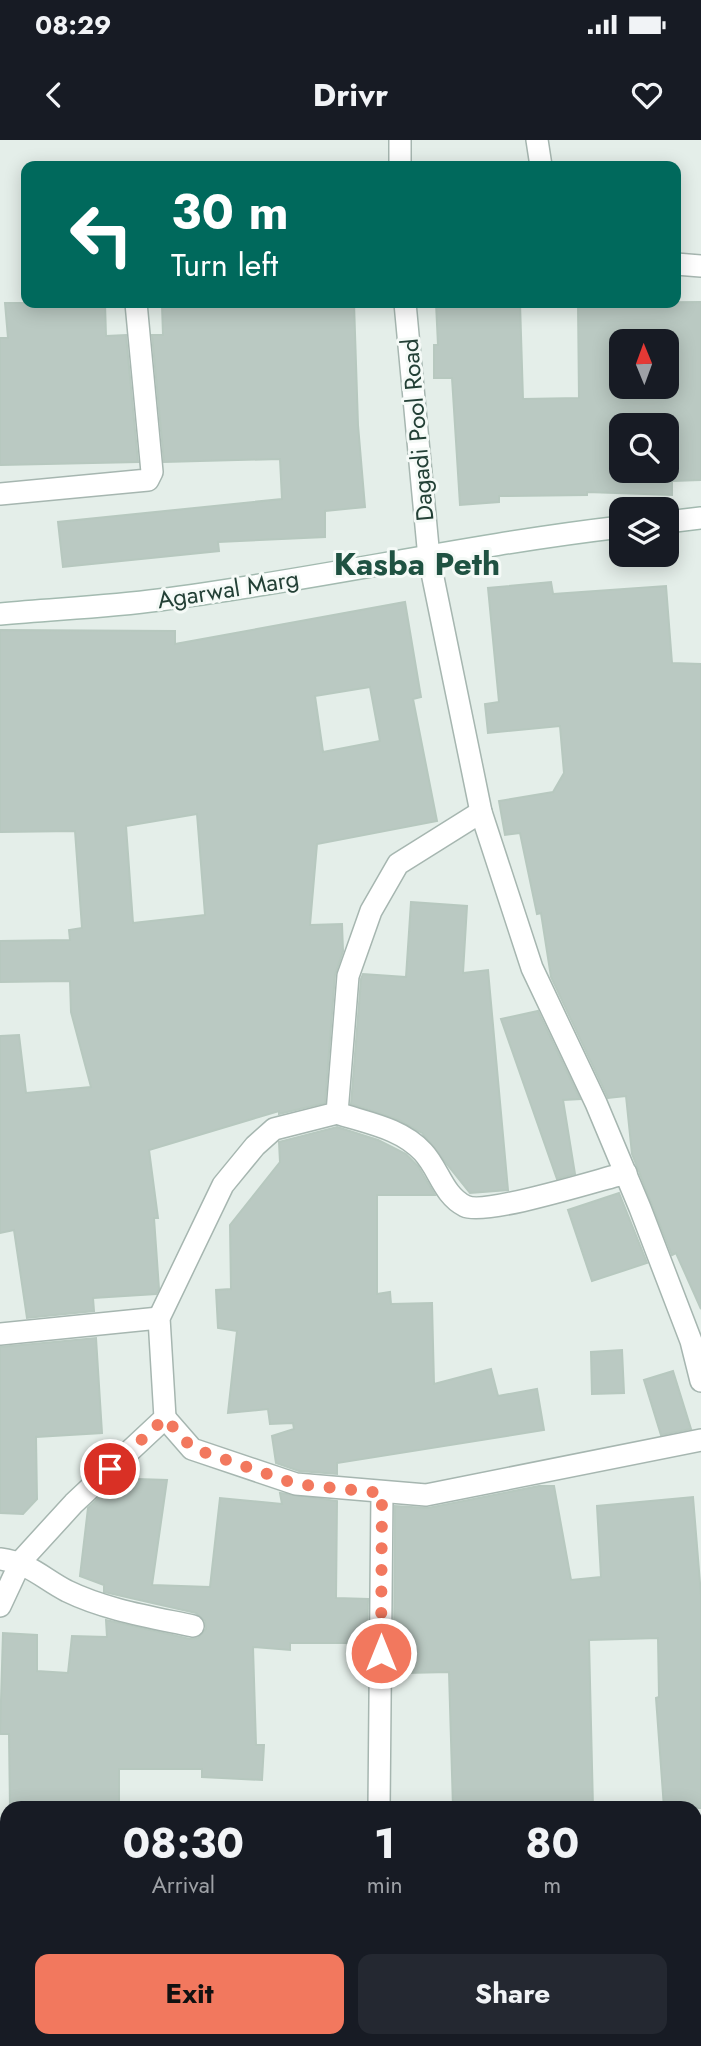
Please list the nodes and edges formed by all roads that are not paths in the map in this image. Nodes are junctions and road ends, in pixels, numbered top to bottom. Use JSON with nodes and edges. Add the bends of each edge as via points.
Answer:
{"nodes":[{"id":1,"x":400,"y":140,"type":"edge"},
{"id":2,"x":537,"y":140,"type":"edge"},
{"id":3,"x":400,"y":161,"type":"edge"},
{"id":4,"x":540,"y":161,"type":"edge"},
{"id":5,"x":681,"y":264,"type":"edge"},
{"id":6,"x":701,"y":265,"type":"edge"},
{"id":7,"x":136,"y":308,"type":"edge"},
{"id":8,"x":405,"y":308,"type":"edge"},
{"id":9,"x":0,"y":494,"type":"edge"},
{"id":10,"x":701,"y":518,"type":"edge"},
{"id":11,"x":679,"y":521,"type":"edge"},
{"id":12,"x":609,"y":528,"type":"edge"},
{"id":13,"x":429,"y":558,"type":"junction"},
{"id":14,"x":0,"y":600,"type":"edge"},
{"id":15,"x":0,"y":614,"type":"edge"},
{"id":16,"x":481,"y":812,"type":"junction"},
{"id":17,"x":337,"y":1113,"type":"junction"},
{"id":18,"x":626,"y":1173,"type":"junction"},
{"id":19,"x":159,"y":1318,"type":"junction"},
{"id":20,"x":0,"y":1334,"type":"edge"},
{"id":21,"x":701,"y":1381,"type":"edge"},
{"id":22,"x":165,"y":1418,"type":"junction"},
{"id":23,"x":701,"y":1440,"type":"edge"},
{"id":24,"x":382,"y":1493,"type":"junction"},
{"id":25,"x":10,"y":1560,"type":"edge"},
{"id":26,"x":0,"y":1606,"type":"edge"},
{"id":27,"x":193,"y":1626,"type":"dead end"},
{"id":28,"x":379,"y":1801,"type":"edge"}],
"edges":[{"from":1,"to":3,"type":"street"},
{"from":2,"to":4,"type":"street"},
{"from":5,"to":6,"type":"street"},
{"from":7,"to":9,"type":"street","via":[[152,472],[148,480]]},
{"from":8,"to":13,"type":"street","name":"Dagadi Pool Road"},
{"from":10,"to":11,"type":"street"},
{"from":12,"to":13,"type":"street","name":"Agarwal Marg"},
{"from":13,"to":15,"type":"street","name":"Agarwal Marg","via":[[158,600]]},
{"from":13,"to":16,"type":"street","name":"Dagadi Pool Road"},
{"from":14,"to":15,"type":"street"},
{"from":16,"to":17,"type":"street","via":[[398,864],[371,911],[348,976]]},
{"from":16,"to":18,"type":"street","name":"Dagadi Pool Road","via":[[532,968]]},
{"from":17,"to":18,"type":"street","via":[[404,1135],[424,1153],[449,1193],[467,1207],[493,1208]]},
{"from":17,"to":19,"type":"street","via":[[274,1129],[255,1146],[223,1185]]},
{"from":18,"to":21,"type":"street","name":"Dagadi Pool Road","via":[[691,1341]]},
{"from":19,"to":20,"type":"street"},
{"from":19,"to":22,"type":"street"},
{"from":22,"to":24,"type":"street","via":[[192,1448],[205,1453],[296,1484]]},
{"from":22,"to":25,"type":"street"},
{"from":23,"to":24,"type":"street","via":[[426,1495]]},
{"from":24,"to":28,"type":"street"},
{"from":25,"to":26,"type":"street"},
{"from":25,"to":27,"type":"street","via":[[68,1591],[118,1609]]}]}
